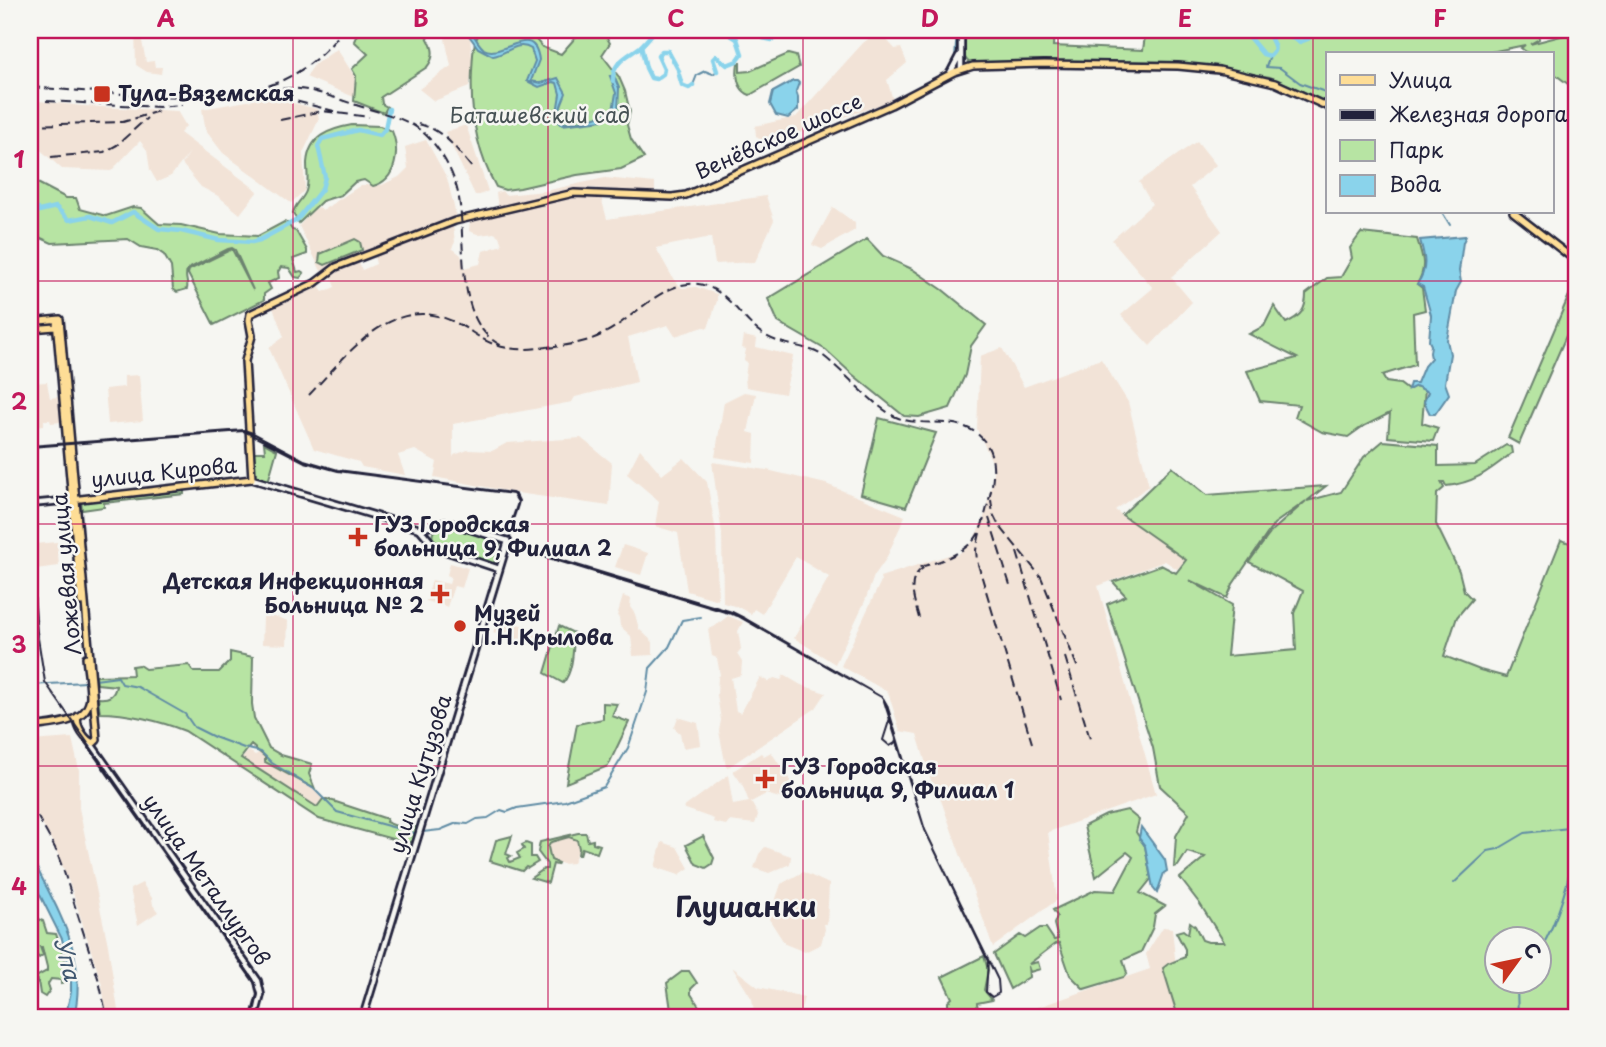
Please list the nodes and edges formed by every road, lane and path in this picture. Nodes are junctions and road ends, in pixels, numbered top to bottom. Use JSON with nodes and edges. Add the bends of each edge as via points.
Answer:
{"nodes":[{"id":1,"x":961,"y":30,"type":"edge"},
{"id":2,"x":961,"y":54,"type":"junction"},
{"id":3,"x":959,"y":66,"type":"junction"},
{"id":4,"x":973,"y":66,"type":"junction"},
{"id":5,"x":1326,"y":106,"type":"edge"},
{"id":6,"x":1516,"y":214,"type":"edge"},
{"id":7,"x":1576,"y":261,"type":"edge"},
{"id":8,"x":56,"y":320,"type":"junction"},
{"id":9,"x":30,"y":321,"type":"edge"},
{"id":10,"x":54,"y":327,"type":"junction"},
{"id":11,"x":30,"y":329,"type":"edge"},
{"id":12,"x":63,"y":378,"type":"junction"},
{"id":13,"x":252,"y":479,"type":"junction"},
{"id":14,"x":74,"y":499,"type":"junction"},
{"id":15,"x":30,"y":504,"type":"edge"},
{"id":16,"x":441,"y":522,"type":"junction"},
{"id":17,"x":420,"y":529,"type":"junction"},
{"id":18,"x":429,"y":538,"type":"junction"},
{"id":19,"x":499,"y":569,"type":"junction"},
{"id":20,"x":92,"y":698,"type":"junction"},
{"id":21,"x":78,"y":716,"type":"junction"},
{"id":22,"x":78,"y":725,"type":"junction"},
{"id":23,"x":30,"y":729,"type":"edge"},
{"id":24,"x":97,"y":740,"type":"junction"},
{"id":25,"x":88,"y":741,"type":"junction"},
{"id":26,"x":108,"y":767,"type":"junction"},
{"id":27,"x":255,"y":1017,"type":"edge"},
{"id":28,"x":363,"y":1017,"type":"edge"}],
"edges":[{"from":1,"to":2,"type":"main road"},
{"from":2,"to":3,"type":"main road"},
{"from":2,"to":4,"type":"main road"},
{"from":3,"to":4,"type":"main road","name":"Венёвское шоссе"},
{"from":3,"to":13,"type":"main road","name":"Венёвское шоссе","via":[[888,106],[686,195],[574,193],[452,222],[332,269],[315,283],[251,313],[252,336],[245,361]]},
{"from":4,"to":5,"type":"main road","name":"Венёвское шоссе","via":[[1198,68],[1275,83]]},
{"from":6,"to":7,"type":"main road"},
{"from":8,"to":9,"type":"main road"},
{"from":8,"to":10,"type":"main road","name":"Ложевая улица"},
{"from":8,"to":12,"type":"main road","name":"Ложевая улица"},
{"from":10,"to":11,"type":"main road"},
{"from":10,"to":12,"type":"main road","name":"Ложевая улица"},
{"from":12,"to":14,"type":"main road","name":"Ложевая улица"},
{"from":13,"to":14,"type":"main road","name":"улица Кирова"},
{"from":13,"to":17,"type":"main road","name":"улица Кирова"},
{"from":14,"to":15,"type":"main road","name":"улица Кирова"},
{"from":14,"to":20,"type":"main road","name":"Ложевая улица"},
{"from":16,"to":17,"type":"main road"},
{"from":16,"to":18,"type":"main road"},
{"from":16,"to":19,"type":"main road","name":"улица Кутузова","via":[[508,541]]},
{"from":17,"to":18,"type":"main road","name":"улица Кирова"},
{"from":18,"to":19,"type":"main road","name":"улица Кирова","via":[[436,548]]},
{"from":19,"to":28,"type":"main road","name":"улица Кутузова"},
{"from":20,"to":21,"type":"main road"},
{"from":20,"to":24,"type":"main road","name":"Ложевая улица"},
{"from":21,"to":22,"type":"main road"},
{"from":21,"to":23,"type":"main road"},
{"from":22,"to":23,"type":"main road"},
{"from":22,"to":25,"type":"main road"},
{"from":24,"to":25,"type":"main road"},
{"from":24,"to":26,"type":"main road","name":"улица Металлургов"},
{"from":25,"to":26,"type":"main road","name":"улица Металлургов"},
{"from":26,"to":27,"type":"main road","name":"улица Металлургов","via":[[258,981],[261,995]]}]}
